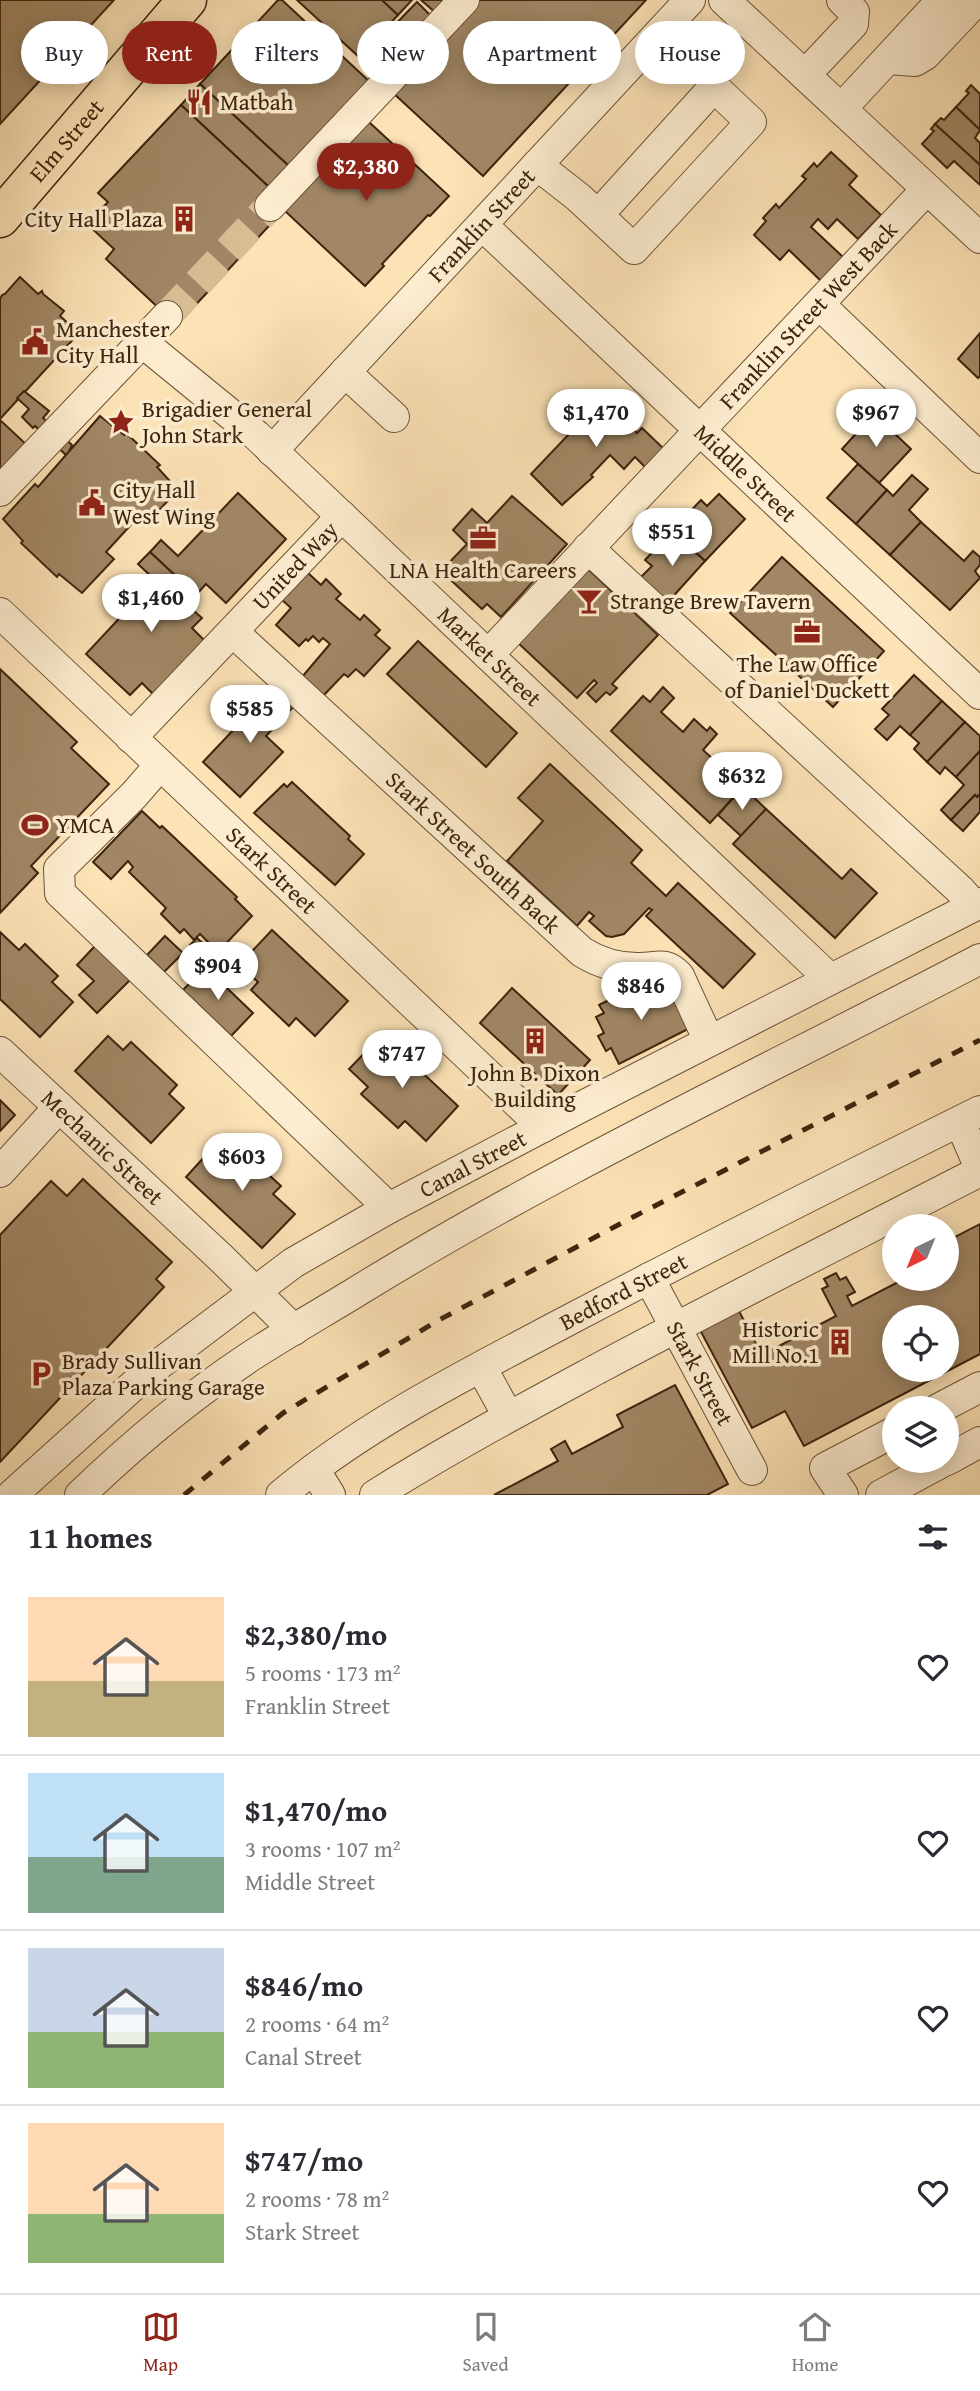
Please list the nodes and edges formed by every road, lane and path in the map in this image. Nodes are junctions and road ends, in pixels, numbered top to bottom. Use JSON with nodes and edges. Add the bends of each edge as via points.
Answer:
{"nodes":[{"id":1,"x":464,"y":0,"type":"edge"},
{"id":2,"x":690,"y":0,"type":"edge"},
{"id":3,"x":724,"y":0,"type":"edge"},
{"id":4,"x":842,"y":0,"type":"edge"},
{"id":5,"x":942,"y":0,"type":"edge"},
{"id":6,"x":977,"y":0,"type":"edge"},
{"id":7,"x":180,"y":3,"type":"edge"},
{"id":8,"x":888,"y":59,"type":"junction"},
{"id":9,"x":805,"y":75,"type":"junction"},
{"id":10,"x":841,"y":109,"type":"junction"},
{"id":11,"x":537,"y":165,"type":"junction"},
{"id":12,"x":927,"y":189,"type":"junction"},
{"id":13,"x":270,"y":206,"type":"tunnel mouth"},
{"id":14,"x":598,"y":215,"type":"junction"},
{"id":15,"x":0,"y":218,"type":"edge"},
{"id":16,"x":482,"y":225,"type":"junction"},
{"id":17,"x":976,"y":227,"type":"edge"},
{"id":18,"x":819,"y":304,"type":"junction"},
{"id":19,"x":167,"y":316,"type":"tunnel mouth"},
{"id":20,"x":142,"y":342,"type":"junction"},
{"id":21,"x":345,"y":372,"type":"junction"},
{"id":22,"x":394,"y":417,"type":"dead end"},
{"id":23,"x":700,"y":430,"type":"junction"},
{"id":24,"x":272,"y":451,"type":"junction"},
{"id":25,"x":980,"y":458,"type":"edge"},
{"id":26,"x":0,"y":491,"type":"edge"},
{"id":27,"x":342,"y":516,"type":"junction"},
{"id":28,"x":588,"y":548,"type":"junction"},
{"id":29,"x":0,"y":613,"type":"edge"},
{"id":30,"x":233,"y":632,"type":"junction"},
{"id":31,"x":488,"y":655,"type":"junction"},
{"id":32,"x":980,"y":694,"type":"edge"},
{"id":33,"x":131,"y":738,"type":"junction"},
{"id":34,"x":160,"y":765,"type":"junction"},
{"id":35,"x":977,"y":904,"type":"edge"},
{"id":36,"x":980,"y":959,"type":"edge"},
{"id":37,"x":829,"y":978,"type":"junction"},
{"id":38,"x":709,"y":1041,"type":"junction"},
{"id":39,"x":0,"y":1052,"type":"edge"},
{"id":40,"x":59,"y":1108,"type":"junction"},
{"id":41,"x":970,"y":1116,"type":"edge"},
{"id":42,"x":543,"y":1127,"type":"junction"},
{"id":43,"x":980,"y":1170,"type":"edge"},
{"id":44,"x":0,"y":1172,"type":"edge"},
{"id":45,"x":389,"y":1208,"type":"junction"},
{"id":46,"x":649,"y":1278,"type":"junction"},
{"id":47,"x":254,"y":1290,"type":"junction"},
{"id":48,"x":675,"y":1328,"type":"junction"},
{"id":49,"x":294,"y":1330,"type":"junction"},
{"id":50,"x":481,"y":1367,"type":"junction"},
{"id":51,"x":980,"y":1387,"type":"edge"},
{"id":52,"x":959,"y":1398,"type":"edge"},
{"id":53,"x":508,"y":1416,"type":"junction"},
{"id":54,"x":882,"y":1438,"type":"edge"},
{"id":55,"x":980,"y":1443,"type":"edge"},
{"id":56,"x":959,"y":1454,"type":"edge"},
{"id":57,"x":314,"y":1469,"type":"junction"},
{"id":58,"x":752,"y":1470,"type":"dead end"},
{"id":59,"x":923,"y":1473,"type":"edge"},
{"id":60,"x":12,"y":1495,"type":"edge"},
{"id":61,"x":80,"y":1495,"type":"edge"},
{"id":62,"x":281,"y":1495,"type":"edge"},
{"id":63,"x":330,"y":1495,"type":"edge"},
{"id":64,"x":374,"y":1495,"type":"edge"},
{"id":65,"x":843,"y":1495,"type":"edge"},
{"id":66,"x":881,"y":1495,"type":"edge"}],
"edges":[{"from":1,"to":13,"type":"street"},
{"from":2,"to":11,"type":"street","name":"Franklin Street"},
{"from":3,"to":9,"type":"street"},
{"from":4,"to":9,"type":"street","via":[[855,12],[853,24]]},
{"from":5,"to":8,"type":"street"},
{"from":6,"to":8,"type":"street","via":[[925,55],[915,61]]},
{"from":7,"to":15,"type":"main road","name":"Elm Street"},
{"from":8,"to":10,"type":"street"},
{"from":9,"to":10,"type":"street"},
{"from":10,"to":12,"type":"street"},
{"from":11,"to":14,"type":"street"},
{"from":11,"to":16,"type":"street","name":"Franklin Street"},
{"from":12,"to":17,"type":"street"},
{"from":12,"to":18,"type":"street","name":"Franklin Street West Back"},
{"from":14,"to":14,"type":"street","via":[[634,249],[751,122],[713,87]]},
{"from":16,"to":21,"type":"street","name":"Franklin Street"},
{"from":16,"to":23,"type":"street","name":"Middle Street"},
{"from":18,"to":23,"type":"street","name":"Franklin Street West Back"},
{"from":18,"to":25,"type":"street"},
{"from":19,"to":20,"type":"street"},
{"from":20,"to":24,"type":"street","name":"Market Street"},
{"from":20,"to":26,"type":"street"},
{"from":21,"to":22,"type":"street"},
{"from":21,"to":24,"type":"street","name":"Franklin Street"},
{"from":23,"to":28,"type":"street","name":"Franklin Street West Back"},
{"from":23,"to":32,"type":"street","name":"Middle Street"},
{"from":24,"to":27,"type":"street","name":"Market Street"},
{"from":27,"to":30,"type":"street","name":"United Way"},
{"from":27,"to":31,"type":"street","name":"Market Street"},
{"from":28,"to":31,"type":"street","name":"Franklin Street West Back"},
{"from":28,"to":35,"type":"street"},
{"from":29,"to":33,"type":"street","name":"Stark Street"},
{"from":30,"to":33,"type":"street","name":"United Way"},
{"from":30,"to":38,"type":"street","name":"Stark Street South Back","via":[[582,952],[612,965],[672,969]]},
{"from":31,"to":37,"type":"street","name":"Market Street"},
{"from":33,"to":34,"type":"street","name":"Stark Street"},
{"from":34,"to":42,"type":"street","name":"Stark Street"},
{"from":34,"to":45,"type":"street","via":[[60,869],[60,893]]},
{"from":35,"to":37,"type":"street","name":"Canal Street"},
{"from":36,"to":49,"type":"street","via":[[435,1242]]},
{"from":37,"to":38,"type":"street","name":"Canal Street"},
{"from":38,"to":42,"type":"street","name":"Canal Street"},
{"from":39,"to":40,"type":"street","name":"Mechanic Street"},
{"from":40,"to":44,"type":"street"},
{"from":40,"to":47,"type":"street","name":"Mechanic Street"},
{"from":41,"to":43,"type":"street"},
{"from":41,"to":46,"type":"street","name":"Bedford Street"},
{"from":42,"to":45,"type":"street","name":"Canal Street"},
{"from":43,"to":48,"type":"street"},
{"from":45,"to":47,"type":"street","name":"Canal Street","via":[[293,1262]]},
{"from":46,"to":48,"type":"street","name":"Stark Street"},
{"from":46,"to":50,"type":"street","name":"Bedford Street"},
{"from":47,"to":49,"type":"street","name":"Mechanic Street"},
{"from":47,"to":60,"type":"street","name":"Canal Street","via":[[146,1374]]},
{"from":48,"to":53,"type":"street"},
{"from":48,"to":58,"type":"street","name":"Stark Street"},
{"from":49,"to":61,"type":"street","via":[[168,1417]]},
{"from":50,"to":53,"type":"street"},
{"from":50,"to":57,"type":"street","name":"Bedford Street"},
{"from":51,"to":52,"type":"street"},
{"from":53,"to":64,"type":"street"},
{"from":54,"to":65,"type":"street","via":[[825,1468]]},
{"from":55,"to":56,"type":"street"},
{"from":57,"to":62,"type":"street","name":"Bedford Street"},
{"from":57,"to":63,"type":"street"},
{"from":59,"to":66,"type":"street"}]}
